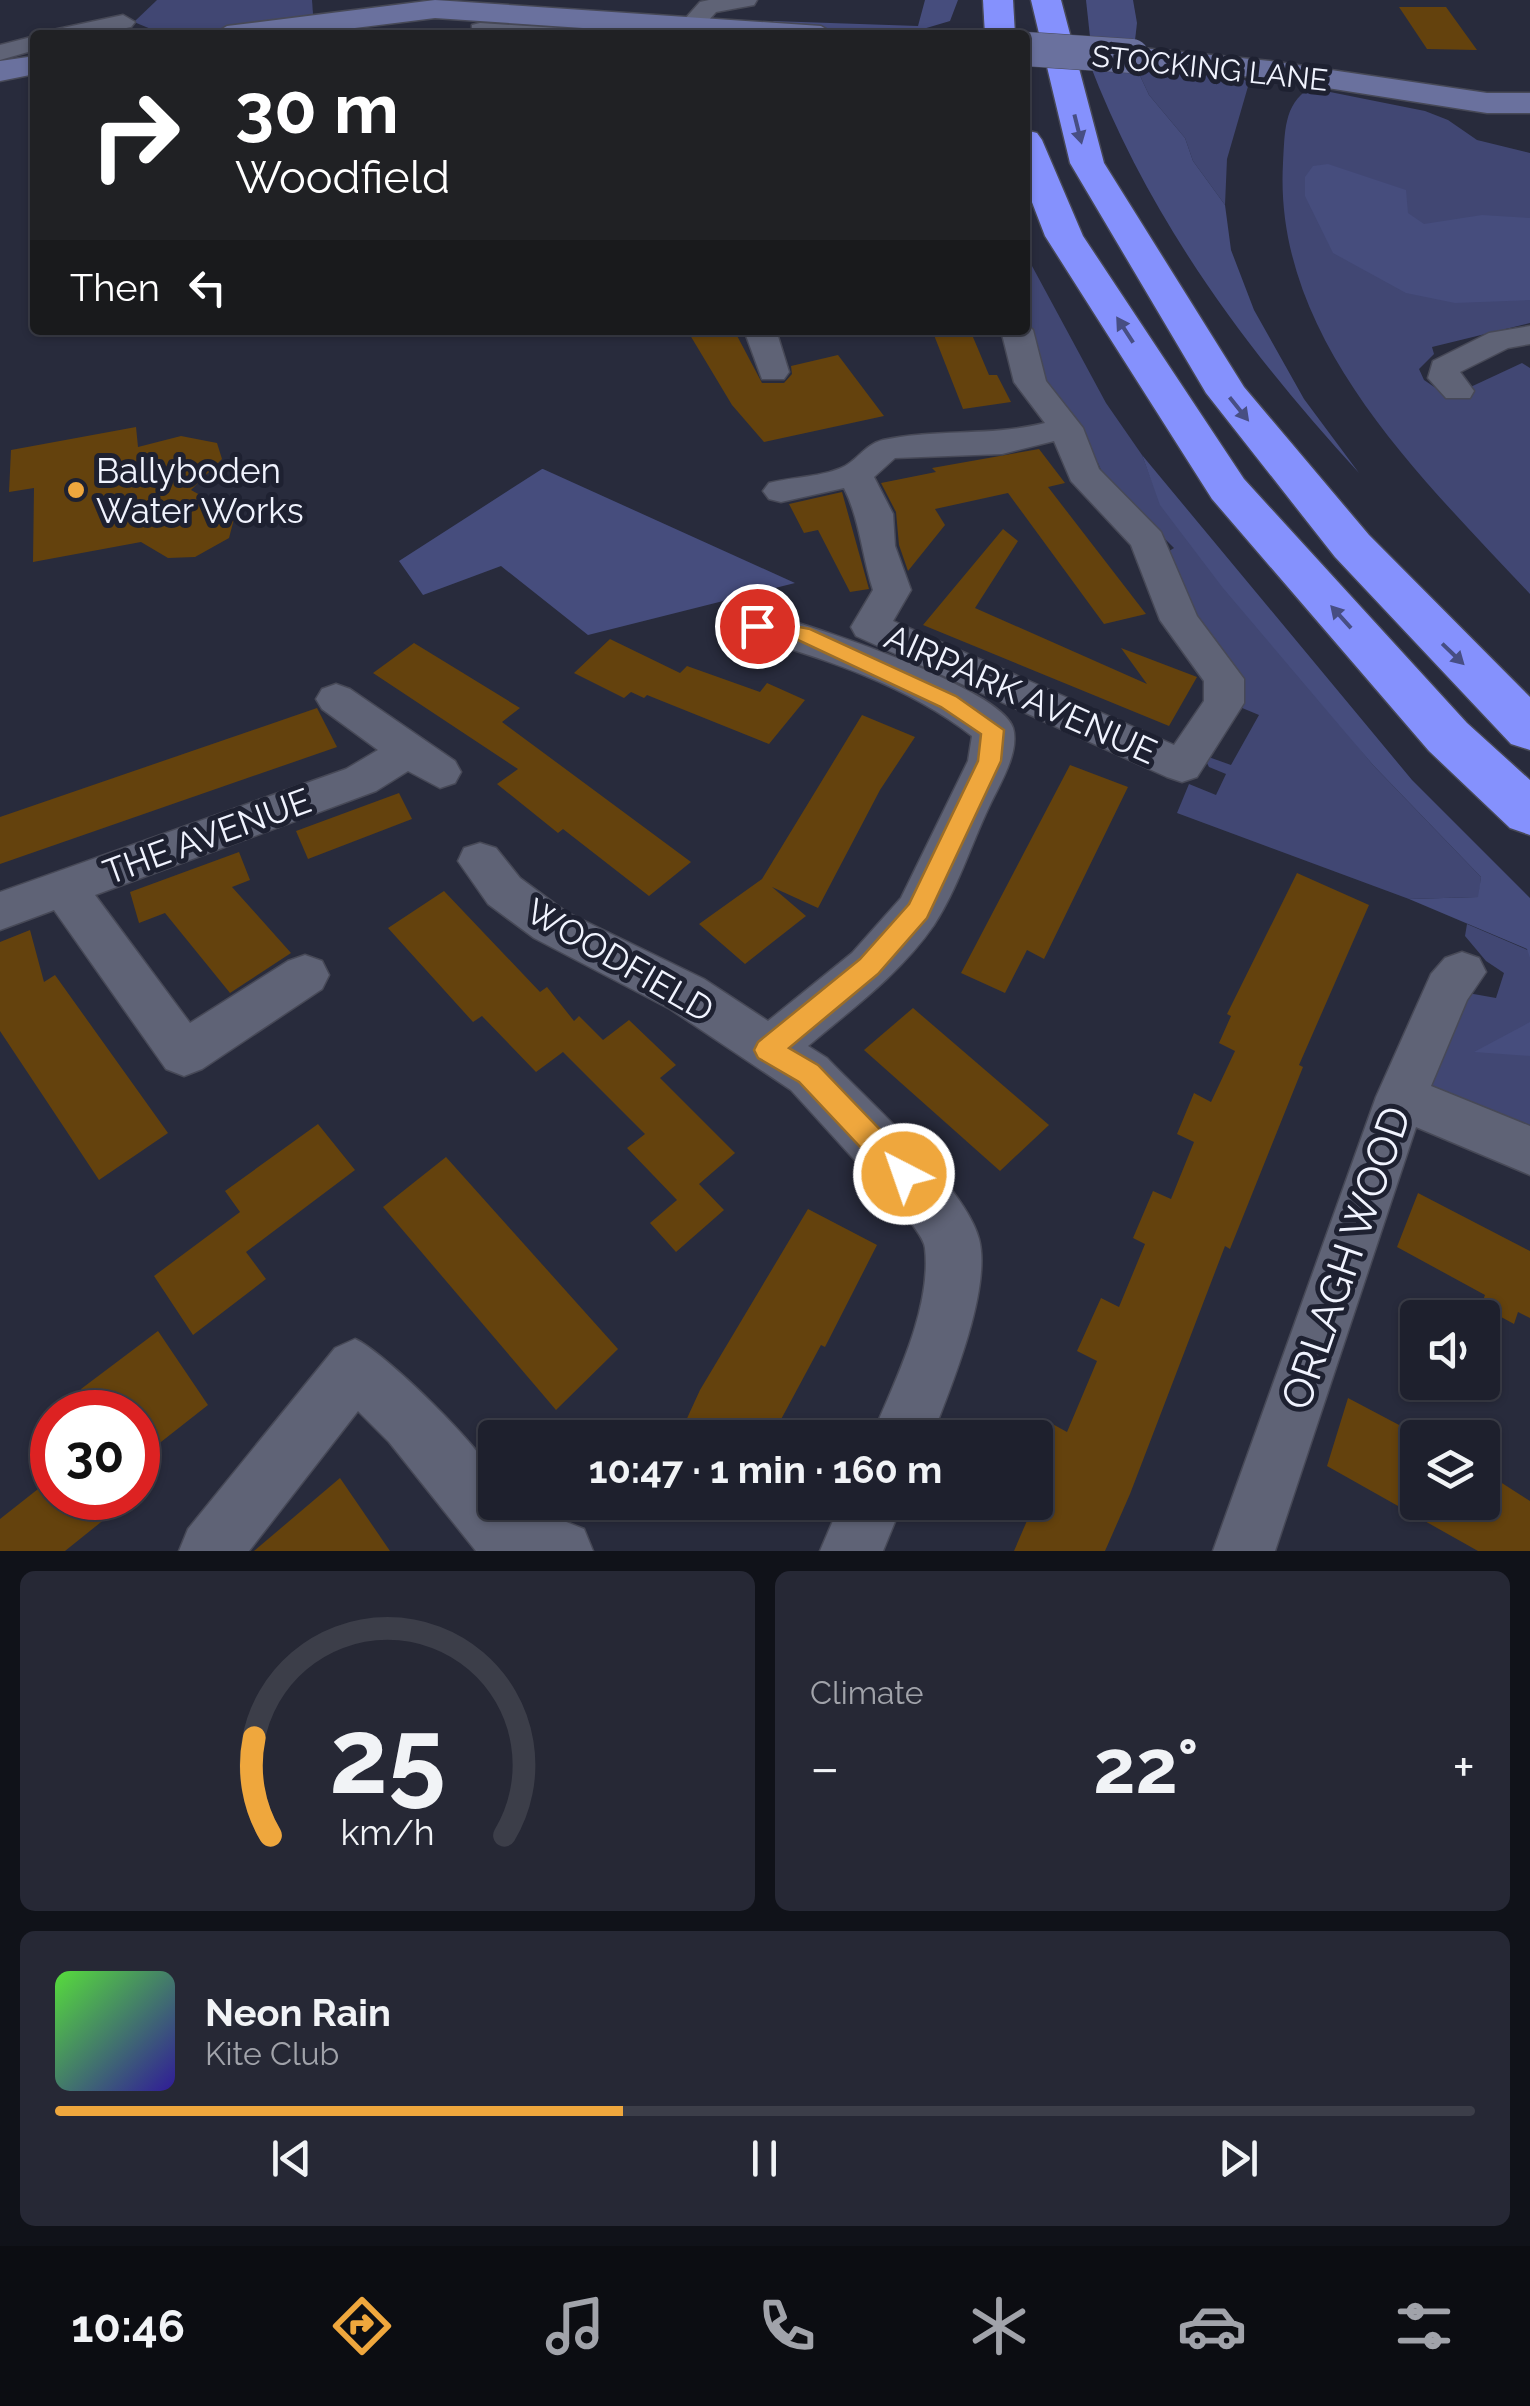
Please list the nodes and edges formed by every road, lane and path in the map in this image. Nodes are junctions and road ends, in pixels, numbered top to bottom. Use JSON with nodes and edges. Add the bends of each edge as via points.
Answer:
{"nodes":[{"id":1,"x":143,"y":0,"type":"edge"},
{"id":2,"x":746,"y":0,"type":"edge"},
{"id":3,"x":998,"y":0,"type":"edge"},
{"id":4,"x":1046,"y":0,"type":"edge"},
{"id":5,"x":691,"y":26,"type":"junction"},
{"id":6,"x":125,"y":29,"type":"edge"},
{"id":7,"x":266,"y":30,"type":"edge"},
{"id":8,"x":728,"y":30,"type":"edge"},
{"id":9,"x":1000,"y":30,"type":"edge"},
{"id":10,"x":30,"y":44,"type":"edge"},
{"id":11,"x":1030,"y":49,"type":"edge"},
{"id":12,"x":0,"y":53,"type":"edge"},
{"id":13,"x":30,"y":66,"type":"edge"},
{"id":14,"x":0,"y":70,"type":"edge"},
{"id":15,"x":1530,"y":102,"type":"edge"},
{"id":16,"x":1482,"y":111,"type":"junction"},
{"id":17,"x":1510,"y":137,"type":"dead end"},
{"id":18,"x":1030,"y":152,"type":"edge"},
{"id":19,"x":762,"y":335,"type":"edge"},
{"id":20,"x":1018,"y":335,"type":"edge"},
{"id":21,"x":1530,"y":335,"type":"edge"},
{"id":22,"x":774,"y":372,"type":"dead end"},
{"id":23,"x":1458,"y":391,"type":"dead end"},
{"id":24,"x":1066,"y":428,"type":"junction"},
{"id":25,"x":855,"y":476,"type":"junction"},
{"id":26,"x":780,"y":491,"type":"dead end"},
{"id":27,"x":768,"y":608,"type":"dead end"},
{"id":28,"x":336,"y":699,"type":"dead end"},
{"id":29,"x":1530,"y":730,"type":"edge"},
{"id":30,"x":1530,"y":813,"type":"edge"},
{"id":31,"x":480,"y":861,"type":"dead end"},
{"id":32,"x":63,"y":888,"type":"junction"},
{"id":33,"x":0,"y":911,"type":"edge"},
{"id":34,"x":1462,"y":972,"type":"dead end"},
{"id":35,"x":304,"y":975,"type":"dead end"},
{"id":36,"x":768,"y":1050,"type":"junction"},
{"id":37,"x":1401,"y":1097,"type":"junction"},
{"id":38,"x":1530,"y":1151,"type":"edge"},
{"id":39,"x":909,"y":1420,"type":"edge"},
{"id":40,"x":865,"y":1520,"type":"edge"},
{"id":41,"x":210,"y":1551,"type":"edge"},
{"id":42,"x":562,"y":1551,"type":"edge"},
{"id":43,"x":851,"y":1551,"type":"edge"},
{"id":44,"x":1244,"y":1551,"type":"edge"}],
"edges":[{"from":1,"to":6,"type":"street"},
{"from":2,"to":5,"type":"street","via":[[708,7]]},
{"from":3,"to":9,"type":"highway"},
{"from":4,"to":29,"type":"highway","one_way":true,"via":[[1086,164],[1226,393],[1352,546]]},
{"from":5,"to":7,"type":"main road","via":[[435,8]]},
{"from":5,"to":8,"type":"main road"},
{"from":10,"to":12,"type":"street"},
{"from":11,"to":16,"type":"main road","name":"STOCKING LANE","bridge":true,"via":[[1270,70]]},
{"from":13,"to":14,"type":"main road"},
{"from":15,"to":16,"type":"main road","name":"STOCKING LANE"},
{"from":16,"to":17,"type":"main road","name":"STOCKING LANE"},
{"from":30,"to":18,"type":"highway","one_way":true,"via":[[1448,737],[1228,489],[1064,236]]},
{"from":19,"to":22,"type":"street"},
{"from":20,"to":24,"type":"street","name":"AIRPARK AVENUE","via":[[1030,382]]},
{"from":21,"to":23,"type":"street","via":[[1452,352],[1444,378]]},
{"from":24,"to":25,"type":"street","via":[[1002,444],[884,450]]},
{"from":24,"to":25,"type":"street","name":"AIRPARK AVENUE","via":[[1083,472],[1148,540],[1179,620],[1224,678],[1224,703],[1182,766],[870,627],[892,590],[877,546],[875,514]]},
{"from":25,"to":26,"type":"street"},
{"from":27,"to":36,"type":"street","via":[[757,626],[803,634],[949,701],[993,730],[989,761],[918,910],[869,967]]},
{"from":28,"to":32,"type":"street","name":"THE AVENUE","via":[[425,761]]},
{"from":31,"to":36,"type":"street","name":"WOODFIELD","via":[[504,890],[550,925],[687,994]]},
{"from":32,"to":33,"type":"street","name":"THE AVENUE"},
{"from":32,"to":35,"type":"street","via":[[184,1054]]},
{"from":34,"to":37,"type":"street","name":"ORLAGH WOOD","via":[[1448,988]]},
{"from":36,"to":39,"type":"street","name":"WOODFIELD","via":[[809,1074],[854,1117],[953,1241],[933,1364]]},
{"from":37,"to":38,"type":"street"},
{"from":37,"to":44,"type":"street","name":"ORLAGH WOOD"},
{"from":40,"to":43,"type":"street"},
{"from":41,"to":42,"type":"street","via":[[355,1368],[410,1421],[502,1534]]}]}
